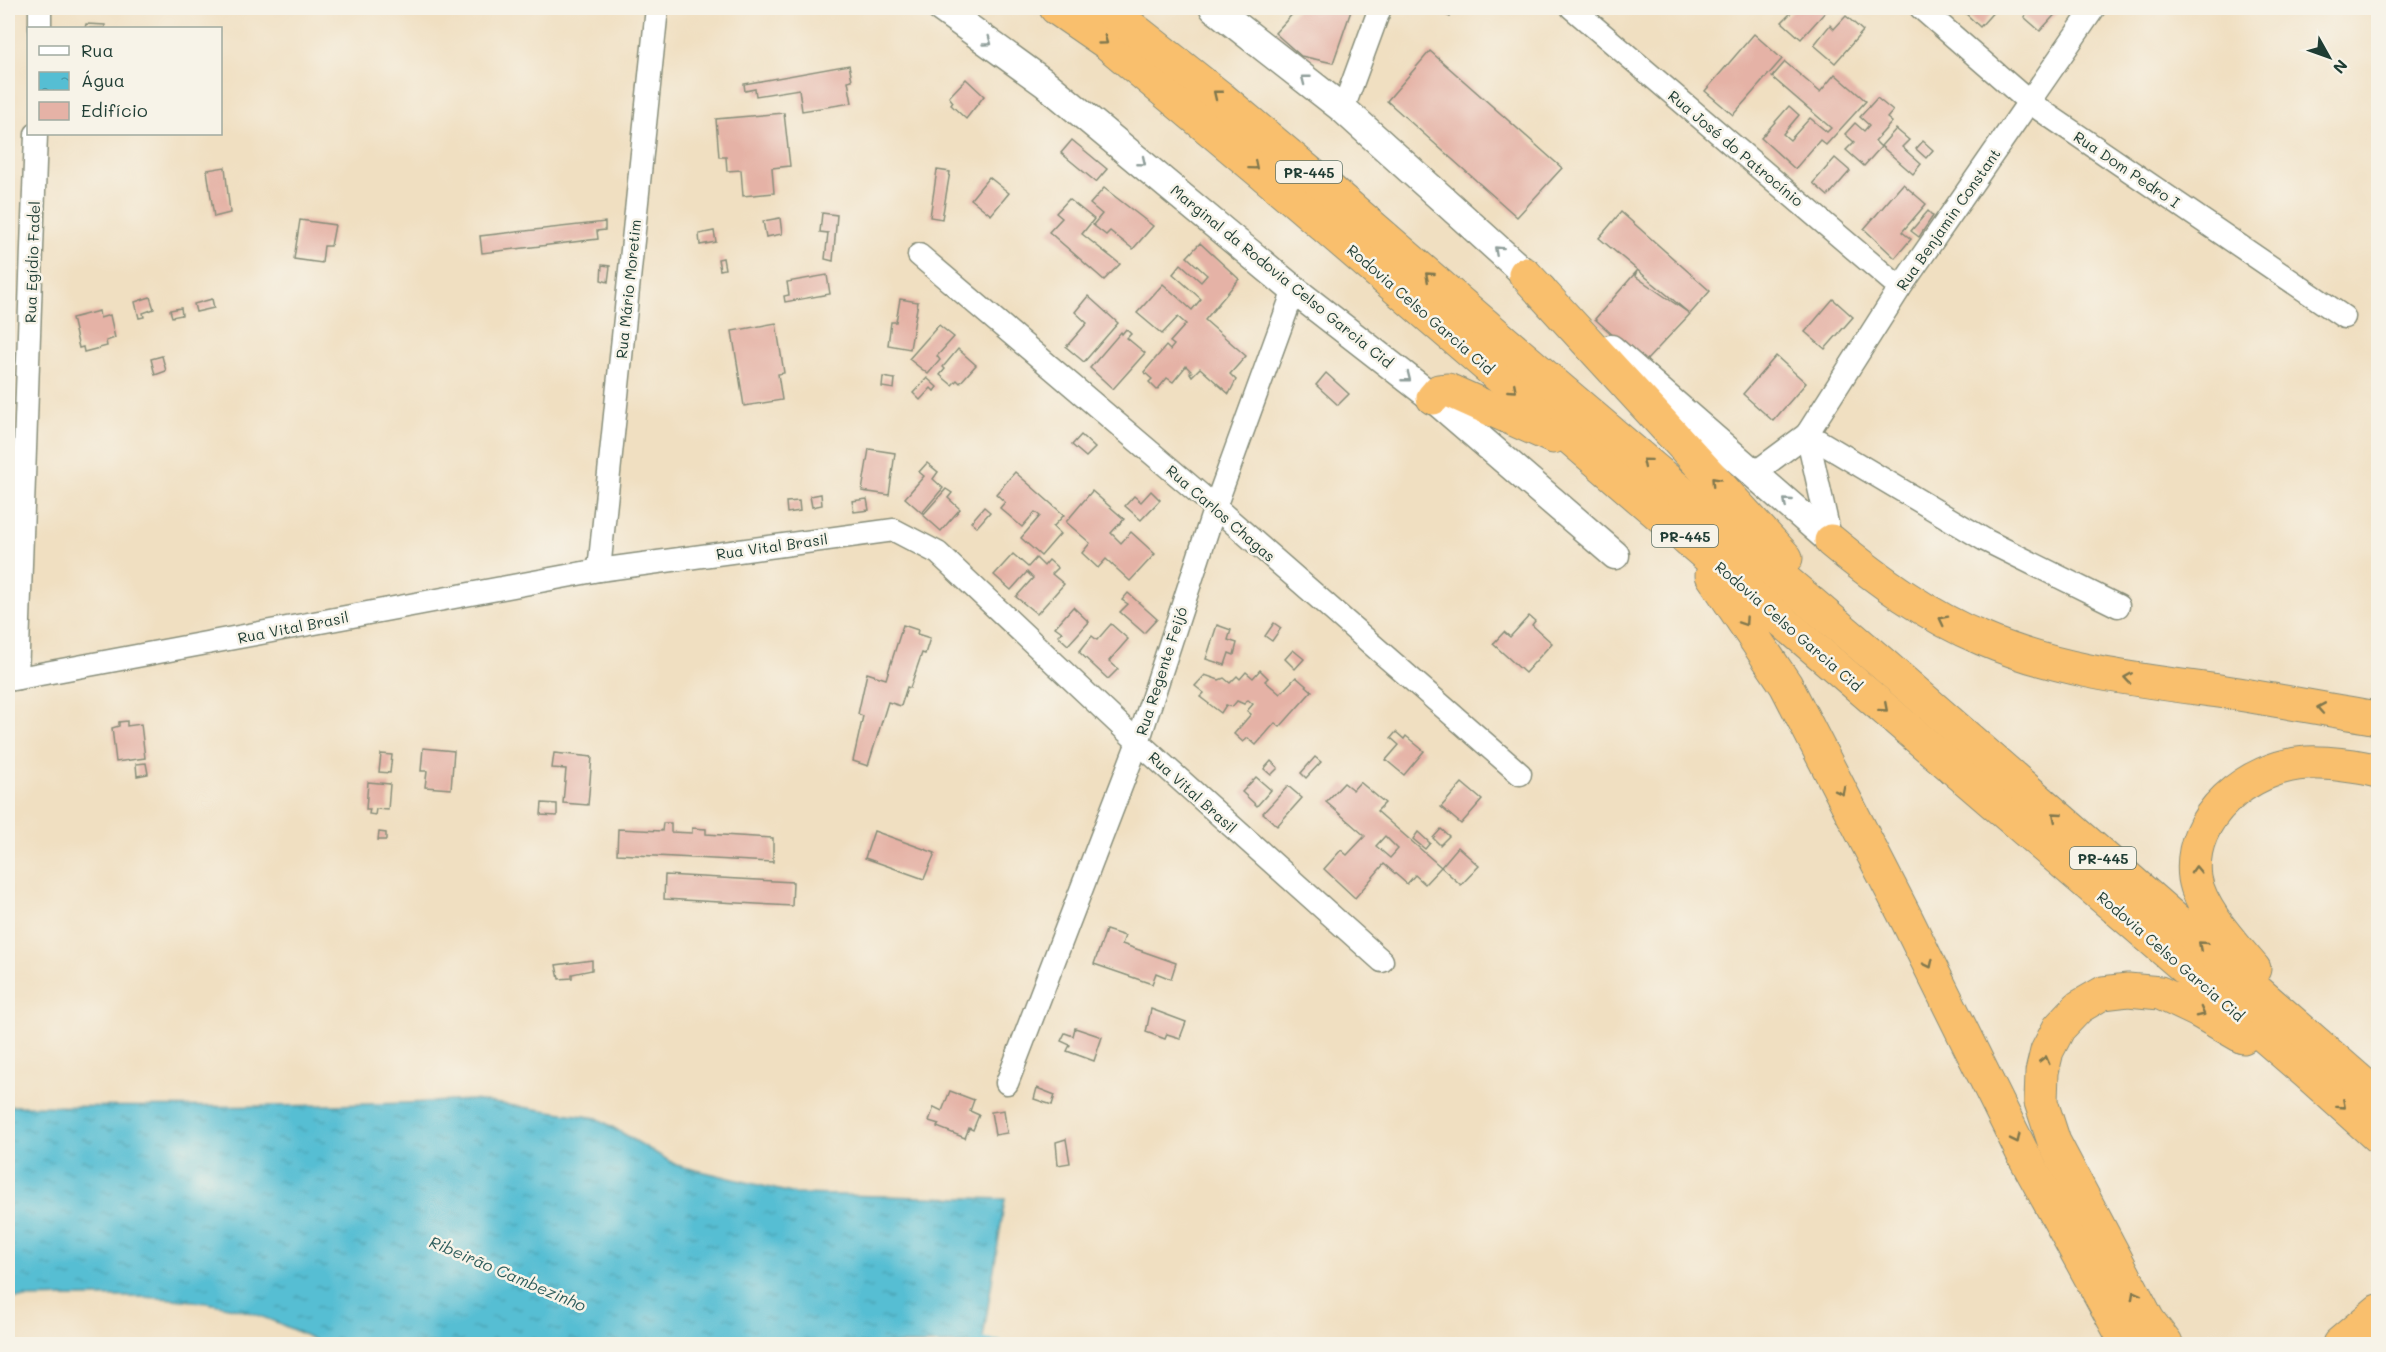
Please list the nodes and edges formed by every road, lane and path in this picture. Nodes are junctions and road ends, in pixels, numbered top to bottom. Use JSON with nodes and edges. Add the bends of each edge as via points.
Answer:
{"nodes":[{"id":1,"x":40,"y":8,"type":"edge"},
{"id":2,"x":657,"y":8,"type":"edge"},
{"id":3,"x":940,"y":8,"type":"edge"},
{"id":4,"x":1056,"y":8,"type":"edge"},
{"id":5,"x":1107,"y":8,"type":"edge"},
{"id":6,"x":1214,"y":8,"type":"edge"},
{"id":7,"x":1380,"y":8,"type":"edge"},
{"id":8,"x":1572,"y":8,"type":"edge"},
{"id":9,"x":1921,"y":8,"type":"edge"},
{"id":10,"x":2094,"y":8,"type":"edge"},
{"id":11,"x":40,"y":27,"type":"edge"},
{"id":12,"x":2029,"y":102,"type":"junction"},
{"id":13,"x":1343,"y":109,"type":"junction"},
{"id":14,"x":36,"y":135,"type":"edge"},
{"id":15,"x":919,"y":255,"type":"dead end"},
{"id":16,"x":1525,"y":274,"type":"junction"},
{"id":17,"x":1900,"y":288,"type":"junction"},
{"id":18,"x":1294,"y":290,"type":"junction"},
{"id":19,"x":2344,"y":317,"type":"dead end"},
{"id":20,"x":1433,"y":398,"type":"junction"},
{"id":21,"x":1807,"y":434,"type":"junction"},
{"id":22,"x":1586,"y":451,"type":"junction"},
{"id":23,"x":1754,"y":474,"type":"junction"},
{"id":24,"x":1215,"y":507,"type":"junction"},
{"id":25,"x":1688,"y":538,"type":"junction"},
{"id":26,"x":1831,"y":541,"type":"junction"},
{"id":27,"x":1615,"y":555,"type":"dead end"},
{"id":28,"x":599,"y":570,"type":"junction"},
{"id":29,"x":2118,"y":606,"type":"dead end"},
{"id":30,"x":1882,"y":663,"type":"junction"},
{"id":31,"x":12,"y":679,"type":"edge"},
{"id":32,"x":2379,"y":718,"type":"edge"},
{"id":33,"x":1137,"y":742,"type":"junction"},
{"id":34,"x":2379,"y":771,"type":"edge"},
{"id":35,"x":1520,"y":774,"type":"dead end"},
{"id":36,"x":1382,"y":961,"type":"dead end"},
{"id":37,"x":2316,"y":1063,"type":"junction"},
{"id":38,"x":1007,"y":1083,"type":"dead end"},
{"id":39,"x":2379,"y":1097,"type":"edge"},
{"id":40,"x":2378,"y":1137,"type":"edge"},
{"id":41,"x":2379,"y":1311,"type":"edge"},
{"id":42,"x":2379,"y":1331,"type":"edge"},
{"id":43,"x":2127,"y":1344,"type":"edge"},
{"id":44,"x":2166,"y":1344,"type":"edge"},
{"id":45,"x":2339,"y":1344,"type":"edge"},
{"id":46,"x":2368,"y":1344,"type":"edge"}],
"edges":[{"from":1,"to":11,"type":"street"},
{"from":2,"to":28,"type":"street","name":"Rua Mário Moretim"},
{"from":3,"to":18,"type":"street","name":"Marginal da Rodovia Celso Garcia Cid","one_way":true,"via":[[1046,84]]},
{"from":4,"to":22,"type":"highway","name":"Rodovia Celso Garcia Cid","number":"PR-445","one_way":true,"via":[[1107,43]]},
{"from":30,"to":5,"type":"highway","name":"Rodovia Celso Garcia Cid","number":"PR-445","one_way":true,"via":[[1230,105]]},
{"from":13,"to":6,"type":"street","one_way":true},
{"from":7,"to":13,"type":"street"},
{"from":8,"to":17,"type":"street","name":"Rua José do Patrocínio"},
{"from":9,"to":12,"type":"street","name":"Rua Dom Pedro I"},
{"from":10,"to":12,"type":"street","name":"Rua Benjamin Constant"},
{"from":12,"to":17,"type":"street","name":"Rua Benjamin Constant"},
{"from":12,"to":19,"type":"street","name":"Rua Dom Pedro I"},
{"from":16,"to":13,"type":"street","one_way":true},
{"from":14,"to":31,"type":"street","name":"Rua Egídio Fadel"},
{"from":15,"to":24,"type":"street","name":"Rua Carlos Chagas"},
{"from":16,"to":23,"type":"street"},
{"from":30,"to":16,"type":"highway","one_way":true},
{"from":17,"to":21,"type":"street","name":"Rua Benjamin Constant"},
{"from":18,"to":20,"type":"street","name":"Marginal da Rodovia Celso Garcia Cid","one_way":true},
{"from":18,"to":24,"type":"street","name":"Rua Regente Feijó"},
{"from":20,"to":22,"type":"highway","via":[[1439,391],[1448,390]]},
{"from":20,"to":27,"type":"street","name":"Marginal da Rodovia Celso Garcia Cid"},
{"from":21,"to":23,"type":"street","name":"Rua Benjamin Constant"},
{"from":21,"to":26,"type":"street"},
{"from":21,"to":29,"type":"street","via":[[1985,540]]},
{"from":22,"to":25,"type":"highway","name":"Rodovia Celso Garcia Cid","number":"PR-445"},
{"from":26,"to":23,"type":"street","one_way":true},
{"from":24,"to":33,"type":"street","name":"Rua Regente Feijó"},
{"from":24,"to":35,"type":"street","name":"Rua Carlos Chagas"},
{"from":25,"to":37,"type":"highway","name":"Rodovia Celso Garcia Cid","number":"PR-445","one_way":true},
{"from":25,"to":43,"type":"highway","one_way":true,"via":[[1786,685],[2022,1152]]},
{"from":32,"to":26,"type":"highway","one_way":true,"via":[[2120,677],[2031,657],[1982,639],[1925,610]]},
{"from":28,"to":31,"type":"street","name":"Rua Vital Brasil"},
{"from":28,"to":33,"type":"street","name":"Rua Vital Brasil","via":[[894,530],[938,553]]},
{"from":37,"to":30,"type":"highway","name":"Rodovia Celso Garcia Cid","number":"PR-445","one_way":true},
{"from":33,"to":36,"type":"street","name":"Rua Vital Brasil"},
{"from":33,"to":38,"type":"street","name":"Rua Regente Feijó"},
{"from":37,"to":34,"type":"highway","one_way":true,"via":[[2208,909],[2195,879],[2195,854],[2212,811],[2239,788],[2270,771],[2306,763]]},
{"from":37,"to":39,"type":"highway","name":"Rodovia Celso Garcia Cid","number":"PR-445"},
{"from":37,"to":40,"type":"highway","name":"Rodovia Celso Garcia Cid","number":"PR-445","one_way":true},
{"from":44,"to":37,"type":"highway","one_way":true,"via":[[2148,1320],[2054,1142],[2041,1102],[2042,1072],[2059,1028],[2079,1007],[2103,993],[2160,993]]},
{"from":41,"to":45,"type":"highway"},
{"from":42,"to":46,"type":"highway"}]}
